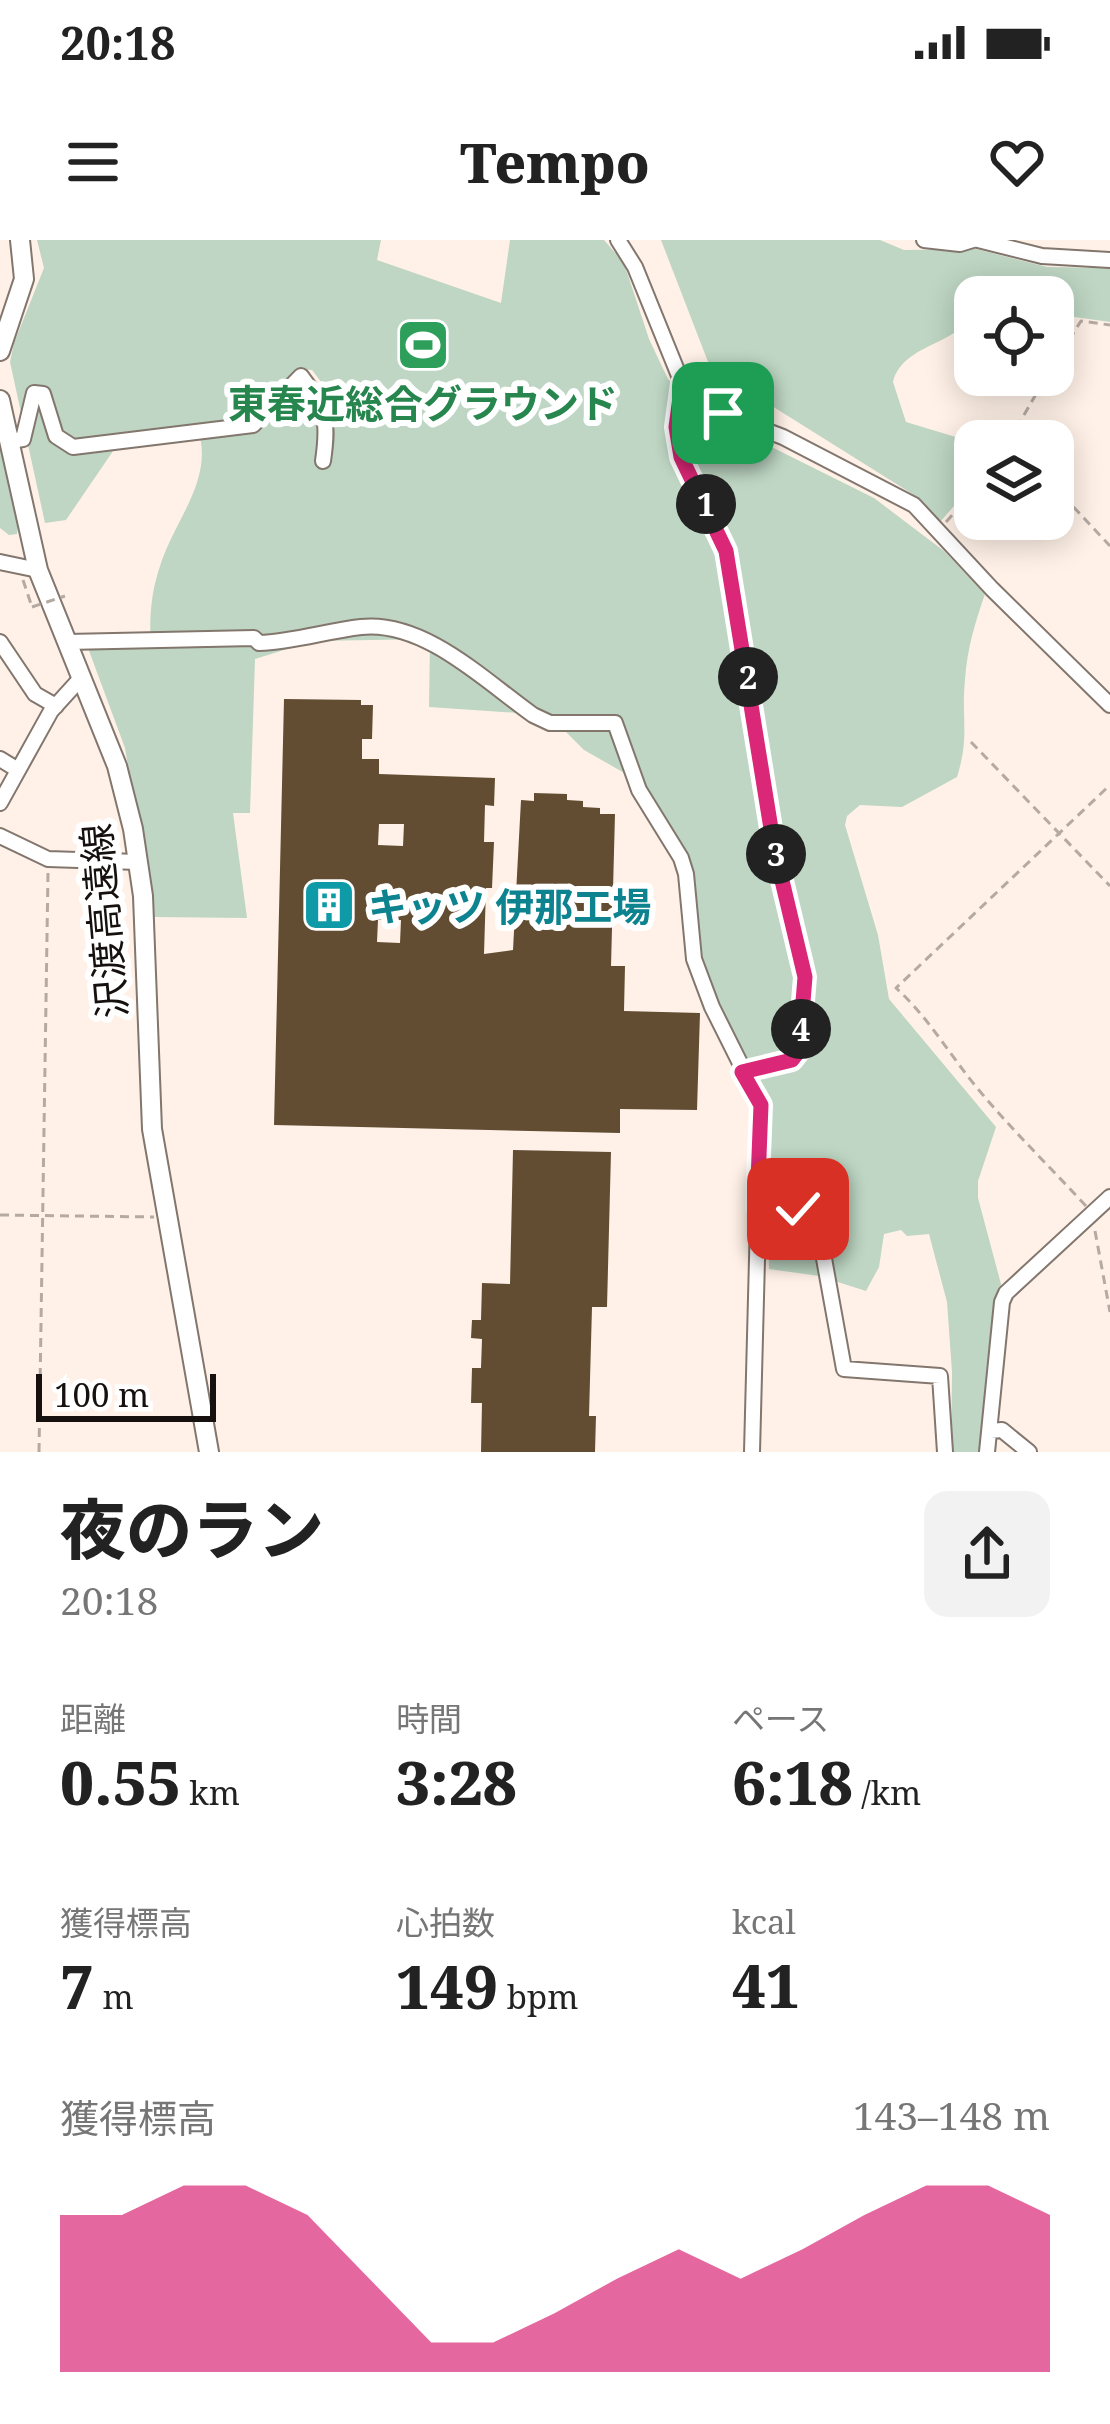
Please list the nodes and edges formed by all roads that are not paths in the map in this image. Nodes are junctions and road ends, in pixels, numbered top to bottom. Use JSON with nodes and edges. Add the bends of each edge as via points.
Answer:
{"nodes":[{"id":1,"x":20,"y":240,"type":"edge"},
{"id":2,"x":618,"y":240,"type":"edge"},
{"id":3,"x":923,"y":240,"type":"edge"},
{"id":4,"x":971,"y":241,"type":"edge"},
{"id":5,"x":1110,"y":260,"type":"edge"},
{"id":6,"x":0,"y":351,"type":"edge"},
{"id":7,"x":682,"y":383,"type":"junction"},
{"id":8,"x":0,"y":400,"type":"edge"},
{"id":9,"x":10,"y":441,"type":"junction"},
{"id":10,"x":323,"y":461,"type":"dead end"},
{"id":11,"x":0,"y":562,"type":"edge"},
{"id":12,"x":28,"y":575,"type":"junction"},
{"id":13,"x":0,"y":642,"type":"edge"},
{"id":14,"x":67,"y":642,"type":"junction"},
{"id":15,"x":81,"y":678,"type":"junction"},
{"id":16,"x":1110,"y":705,"type":"edge"},
{"id":17,"x":56,"y":706,"type":"junction"},
{"id":18,"x":0,"y":759,"type":"edge"},
{"id":19,"x":19,"y":770,"type":"junction"},
{"id":20,"x":0,"y":802,"type":"edge"},
{"id":21,"x":0,"y":836,"type":"edge"},
{"id":22,"x":138,"y":862,"type":"junction"},
{"id":23,"x":742,"y":1072,"type":"junction"},
{"id":24,"x":1110,"y":1197,"type":"edge"},
{"id":25,"x":757,"y":1207,"type":"junction"},
{"id":26,"x":990,"y":1431,"type":"junction"},
{"id":27,"x":209,"y":1452,"type":"edge"},
{"id":28,"x":752,"y":1452,"type":"edge"},
{"id":29,"x":945,"y":1452,"type":"edge"},
{"id":30,"x":987,"y":1452,"type":"edge"},
{"id":31,"x":1029,"y":1452,"type":"edge"}],
"edges":[{"from":1,"to":6,"type":"main road","via":[[24,279]]},
{"from":2,"to":7,"type":"street"},
{"from":3,"to":4,"type":"street"},
{"from":4,"to":5,"type":"street"},
{"from":7,"to":16,"type":"street","via":[[723,413],[914,505]]},
{"from":7,"to":23,"type":"street","via":[[681,457],[726,551],[774,847],[805,977],[799,1051],[792,1060]]},
{"from":8,"to":9,"type":"main road","name":"沢渡高遠線"},
{"from":9,"to":10,"type":"street","via":[[23,439],[34,393],[43,394],[56,436],[73,447],[253,425],[301,376],[325,407]]},
{"from":9,"to":12,"type":"main road","name":"沢渡高遠線"},
{"from":11,"to":12,"type":"street"},
{"from":12,"to":14,"type":"main road","name":"沢渡高遠線"},
{"from":13,"to":17,"type":"street","via":[[35,694]]},
{"from":14,"to":15,"type":"main road","name":"沢渡高遠線"},
{"from":14,"to":23,"type":"street","via":[[259,643],[392,629],[533,716],[615,723],[639,790],[681,858],[694,959]]},
{"from":15,"to":17,"type":"street"},
{"from":15,"to":22,"type":"main road","name":"沢渡高遠線","via":[[117,766]]},
{"from":17,"to":19,"type":"street"},
{"from":18,"to":19,"type":"street"},
{"from":19,"to":20,"type":"street"},
{"from":21,"to":22,"type":"street","via":[[48,859]]},
{"from":22,"to":27,"type":"main road","name":"沢渡高遠線","via":[[147,1072]]},
{"from":23,"to":25,"type":"street","via":[[761,1105]]},
{"from":24,"to":26,"type":"street","via":[[1006,1293]]},
{"from":25,"to":28,"type":"street"},
{"from":25,"to":29,"type":"street","via":[[798,1209],[814,1224],[844,1369],[940,1376]]},
{"from":26,"to":30,"type":"street"},
{"from":26,"to":31,"type":"street","via":[[1002,1430]]}]}
